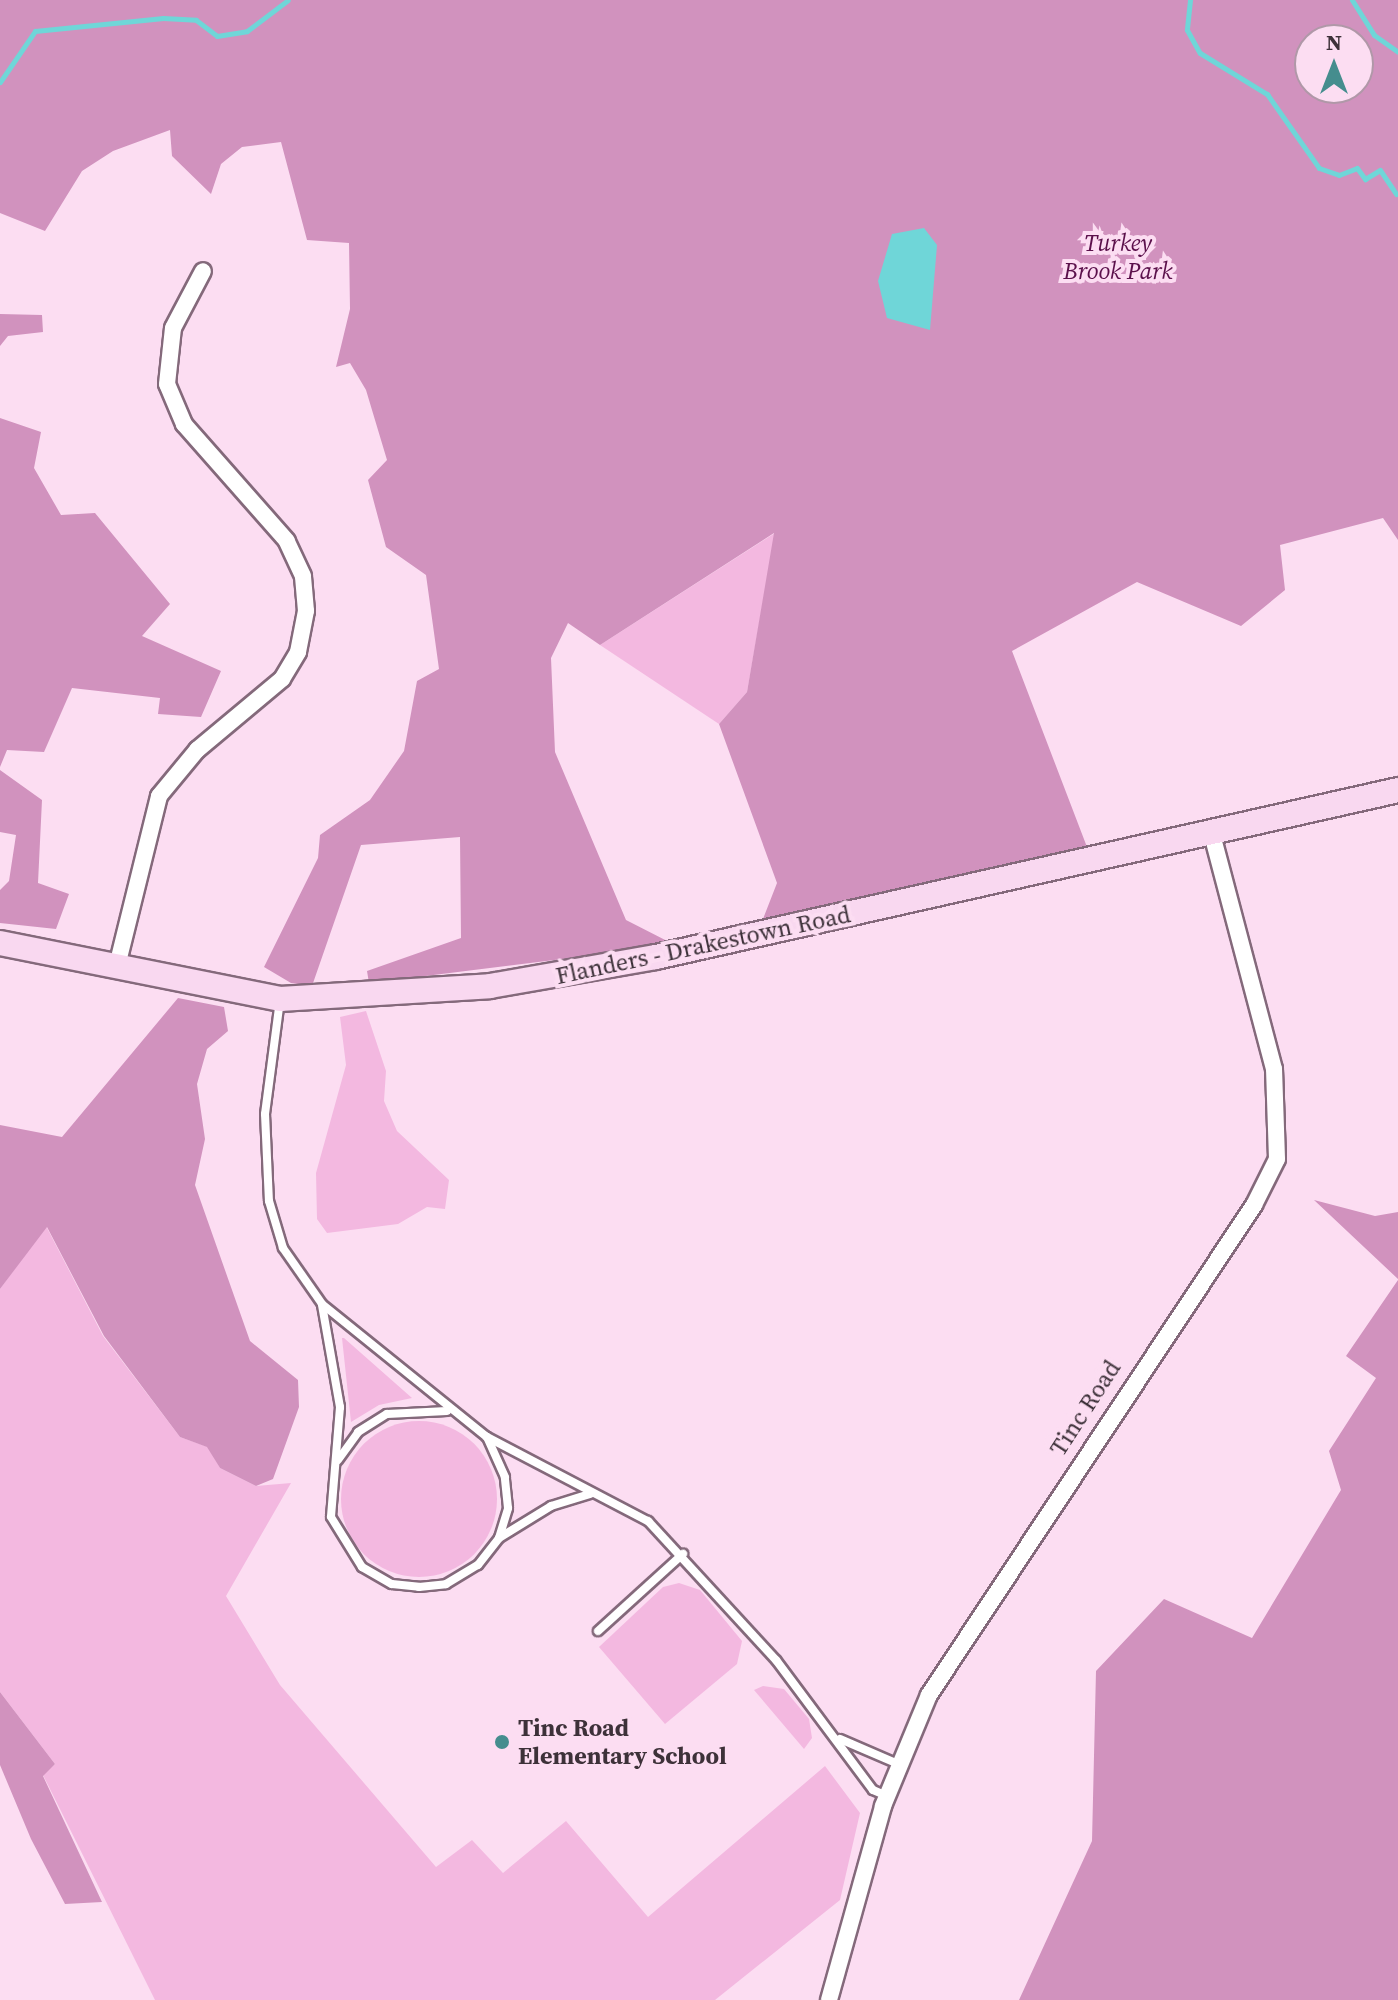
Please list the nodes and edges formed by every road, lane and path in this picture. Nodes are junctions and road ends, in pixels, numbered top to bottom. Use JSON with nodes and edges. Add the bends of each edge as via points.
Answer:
{"nodes":[{"id":1,"x":203,"y":271,"type":"dead end"},
{"id":2,"x":1398,"y":790,"type":"edge"},
{"id":3,"x":1212,"y":834,"type":"junction"},
{"id":4,"x":0,"y":943,"type":"edge"},
{"id":5,"x":117,"y":966,"type":"junction"},
{"id":6,"x":280,"y":999,"type":"junction"},
{"id":7,"x":322,"y":1304,"type":"junction"},
{"id":8,"x":451,"y":1412,"type":"junction"},
{"id":9,"x":487,"y":1437,"type":"junction"},
{"id":10,"x":336,"y":1465,"type":"junction"},
{"id":11,"x":590,"y":1494,"type":"junction"},
{"id":12,"x":499,"y":1538,"type":"junction"},
{"id":13,"x":683,"y":1554,"type":"junction"},
{"id":14,"x":598,"y":1631,"type":"dead end"},
{"id":15,"x":839,"y":1739,"type":"junction"},
{"id":16,"x":898,"y":1764,"type":"junction"},
{"id":17,"x":887,"y":1796,"type":"junction"},
{"id":18,"x":829,"y":2000,"type":"edge"}],
"edges":[{"from":1,"to":5,"type":"street","via":[[173,328],[167,384],[184,424],[287,541],[303,576],[306,611],[298,652],[282,679],[197,750],[159,796]]},
{"from":2,"to":3,"type":"street","name":"Flanders - Drakestown Road"},
{"from":3,"to":6,"type":"street","name":"Flanders - Drakestown Road","via":[[588,971],[360,998]]},
{"from":3,"to":16,"type":"street","name":"Tinc Road","via":[[1274,1069],[1277,1159],[1254,1205],[965,1636]]},
{"from":4,"to":5,"type":"street","name":"Flanders - Drakestown Road"},
{"from":5,"to":6,"type":"street","name":"Flanders - Drakestown Road"},
{"from":6,"to":7,"type":"lane","via":[[265,1114],[269,1201],[283,1248]]},
{"from":7,"to":8,"type":"lane"},
{"from":7,"to":10,"type":"lane","via":[[338,1383]]},
{"from":8,"to":9,"type":"lane"},
{"from":8,"to":10,"type":"lane","via":[[387,1414],[358,1432]]},
{"from":9,"to":11,"type":"lane"},
{"from":9,"to":12,"type":"lane","via":[[507,1487]]},
{"from":10,"to":12,"type":"lane","via":[[333,1525],[350,1554],[376,1577],[410,1587],[446,1584],[478,1565]]},
{"from":11,"to":12,"type":"lane","via":[[551,1506]]},
{"from":11,"to":13,"type":"lane","via":[[648,1521]]},
{"from":13,"to":14,"type":"lane"},
{"from":13,"to":15,"type":"lane"},
{"from":15,"to":16,"type":"lane"},
{"from":15,"to":17,"type":"lane","via":[[873,1790]]},
{"from":16,"to":17,"type":"street","name":"Tinc Road"},
{"from":17,"to":18,"type":"street","name":"Tinc Road"}]}
